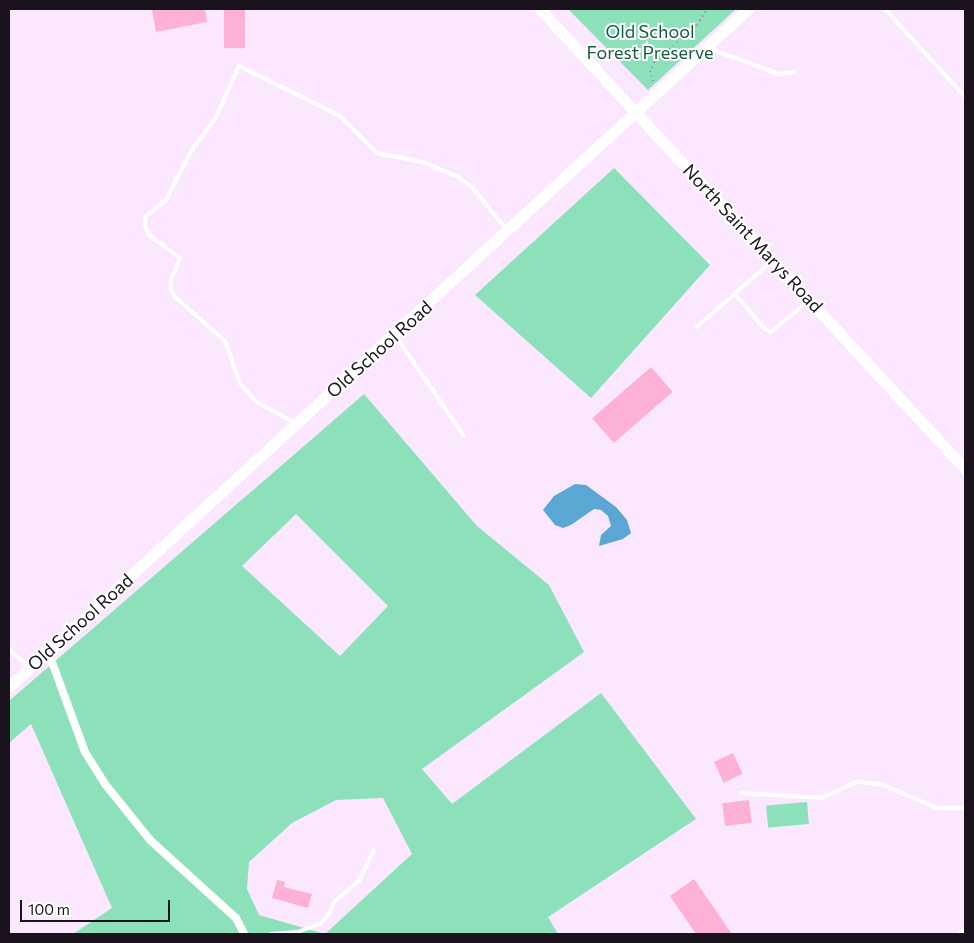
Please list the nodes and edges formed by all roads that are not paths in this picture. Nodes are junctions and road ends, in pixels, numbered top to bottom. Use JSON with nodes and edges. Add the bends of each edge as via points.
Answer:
{"nodes":[{"id":1,"x":540,"y":9,"type":"edge"},
{"id":2,"x":748,"y":9,"type":"edge"},
{"id":3,"x":884,"y":9,"type":"edge"},
{"id":4,"x":706,"y":47,"type":"junction"},
{"id":5,"x":794,"y":72,"type":"dead end"},
{"id":6,"x":965,"y":97,"type":"edge"},
{"id":7,"x":635,"y":112,"type":"junction"},
{"id":8,"x":508,"y":231,"type":"junction"},
{"id":9,"x":773,"y":260,"type":"junction"},
{"id":10,"x":735,"y":294,"type":"junction"},
{"id":11,"x":810,"y":299,"type":"junction"},
{"id":12,"x":698,"y":327,"type":"dead end"},
{"id":13,"x":395,"y":335,"type":"junction"},
{"id":14,"x":297,"y":424,"type":"junction"},
{"id":15,"x":464,"y":436,"type":"dead end"},
{"id":16,"x":965,"y":469,"type":"edge"},
{"id":17,"x":9,"y":649,"type":"edge"},
{"id":18,"x":48,"y":651,"type":"junction"},
{"id":19,"x":30,"y":668,"type":"junction"},
{"id":20,"x":9,"y":687,"type":"edge"},
{"id":21,"x":741,"y":793,"type":"dead end"},
{"id":22,"x":965,"y":808,"type":"edge"},
{"id":23,"x":374,"y":850,"type":"dead end"},
{"id":24,"x":965,"y":930,"type":"edge"},
{"id":25,"x":244,"y":934,"type":"edge"},
{"id":26,"x":271,"y":934,"type":"edge"},
{"id":27,"x":959,"y":934,"type":"edge"}],
"edges":[{"from":1,"to":7,"type":"street","name":"North Saint Marys Road"},
{"from":2,"to":4,"type":"street","name":"Old School Road"},
{"from":3,"to":6,"type":"lane"},
{"from":4,"to":5,"type":"lane","via":[[779,74]]},
{"from":4,"to":7,"type":"street","name":"Old School Road"},
{"from":7,"to":8,"type":"street","name":"Old School Road"},
{"from":7,"to":9,"type":"street","name":"North Saint Marys Road"},
{"from":8,"to":13,"type":"street","name":"Old School Road"},
{"from":8,"to":14,"type":"lane","via":[[472,187],[458,177],[423,162],[377,153],[340,116],[239,66],[216,117],[193,148],[166,200],[145,217],[146,225],[149,235],[180,258],[173,272],[170,290],[225,341],[240,383],[255,401]]},
{"from":9,"to":10,"type":"lane"},
{"from":9,"to":11,"type":"street","name":"North Saint Marys Road"},
{"from":10,"to":11,"type":"lane","via":[[771,332]]},
{"from":10,"to":12,"type":"lane"},
{"from":11,"to":16,"type":"street","name":"North Saint Marys Road"},
{"from":13,"to":14,"type":"street","name":"Old School Road"},
{"from":13,"to":15,"type":"lane"},
{"from":14,"to":18,"type":"street","name":"Old School Road"},
{"from":17,"to":19,"type":"lane"},
{"from":18,"to":19,"type":"street","name":"Old School Road"},
{"from":18,"to":25,"type":"street","via":[[85,752],[101,778],[150,840],[236,918]]},
{"from":19,"to":20,"type":"street","name":"Old School Road"},
{"from":21,"to":22,"type":"lane","via":[[822,798],[858,782],[881,784],[937,808]]},
{"from":23,"to":26,"type":"lane","via":[[359,881],[334,902],[320,923],[298,932]]},
{"from":24,"to":27,"type":"lane"}]}
